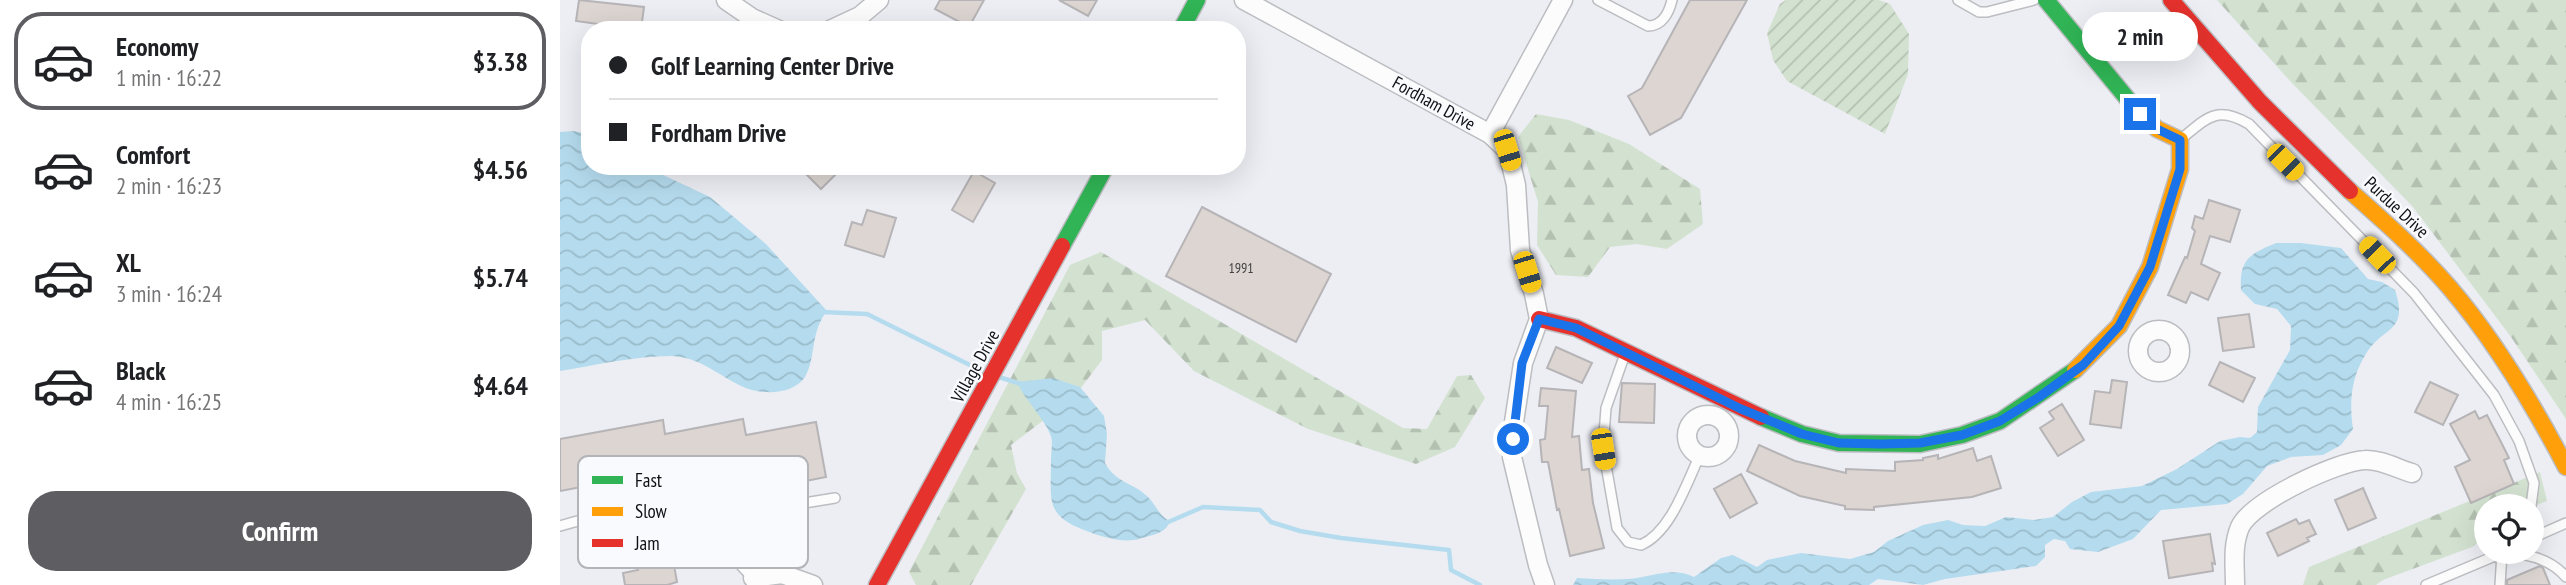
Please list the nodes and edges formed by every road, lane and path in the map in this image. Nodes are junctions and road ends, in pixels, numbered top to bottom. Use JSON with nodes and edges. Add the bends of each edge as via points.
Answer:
{"nodes":[{"id":1,"x":726,"y":0,"type":"edge"},
{"id":2,"x":879,"y":0,"type":"edge"},
{"id":3,"x":1197,"y":0,"type":"edge"},
{"id":4,"x":1244,"y":0,"type":"edge"},
{"id":5,"x":1563,"y":0,"type":"edge"},
{"id":6,"x":1598,"y":0,"type":"edge"},
{"id":7,"x":1672,"y":0,"type":"edge"},
{"id":8,"x":1958,"y":0,"type":"edge"},
{"id":9,"x":2034,"y":0,"type":"edge"},
{"id":10,"x":2046,"y":0,"type":"edge"},
{"id":11,"x":2171,"y":0,"type":"edge"},
{"id":12,"x":759,"y":21,"type":"edge"},
{"id":13,"x":852,"y":21,"type":"edge"},
{"id":14,"x":1186,"y":21,"type":"edge"},
{"id":15,"x":1490,"y":134,"type":"junction"},
{"id":16,"x":2180,"y":140,"type":"junction"},
{"id":17,"x":1101,"y":175,"type":"edge"},
{"id":18,"x":1539,"y":319,"type":"junction"},
{"id":19,"x":2119,"y":326,"type":"junction"},
{"id":20,"x":2141,"y":339,"type":"dead end"},
{"id":21,"x":1626,"y":352,"type":"junction"},
{"id":22,"x":1722,"y":410,"type":"junction"},
{"id":23,"x":1700,"y":455,"type":"junction"},
{"id":24,"x":2566,"y":467,"type":"edge"},
{"id":25,"x":2412,"y":473,"type":"dead end"},
{"id":26,"x":2533,"y":494,"type":"edge"},
{"id":27,"x":835,"y":498,"type":"dead end"},
{"id":28,"x":808,"y":502,"type":"edge"},
{"id":29,"x":578,"y":522,"type":"edge"},
{"id":30,"x":2566,"y":523,"type":"edge"},
{"id":31,"x":560,"y":526,"type":"edge"},
{"id":32,"x":2544,"y":533,"type":"edge"},
{"id":33,"x":2544,"y":561,"type":"edge"},
{"id":34,"x":2475,"y":564,"type":"edge"},
{"id":35,"x":2502,"y":564,"type":"edge"},
{"id":36,"x":744,"y":568,"type":"edge"},
{"id":37,"x":2566,"y":577,"type":"edge"},
{"id":38,"x":754,"y":578,"type":"joint"},
{"id":39,"x":813,"y":585,"type":"edge"},
{"id":40,"x":877,"y":585,"type":"edge"},
{"id":41,"x":1545,"y":585,"type":"edge"},
{"id":42,"x":2235,"y":585,"type":"edge"},
{"id":43,"x":2426,"y":585,"type":"edge"},
{"id":44,"x":2500,"y":585,"type":"edge"}],
"edges":[{"from":1,"to":12,"type":"street"},
{"from":2,"to":13,"type":"street"},
{"from":3,"to":14,"type":"street"},
{"from":4,"to":15,"type":"street","name":"Fordham Drive"},
{"from":5,"to":15,"type":"street","name":"Fordham Drive"},
{"from":6,"to":7,"type":"lane","via":[[1648,26],[1661,22]]},
{"from":8,"to":9,"type":"lane","via":[[1979,12]]},
{"from":10,"to":16,"type":"street","via":[[2140,114]]},
{"from":11,"to":24,"type":"street","name":"Purdue Drive","via":[[2257,99],[2449,288],[2517,379]]},
{"from":15,"to":18,"type":"street","via":[[1507,150],[1511,164],[1520,250]]},
{"from":16,"to":19,"type":"street","via":[[2180,169],[2150,267]]},
{"from":16,"to":26,"type":"lane","via":[[2216,115],[2232,114],[2249,124],[2414,292],[2494,395],[2519,441],[2534,483]]},
{"from":17,"to":40,"type":"street","name":"Village Drive"},
{"from":18,"to":21,"type":"street","via":[[1576,328]]},
{"from":18,"to":41,"type":"street","via":[[1522,363],[1512,457]]},
{"from":19,"to":20,"type":"street"},
{"from":19,"to":22,"type":"street","via":[[2083,365],[2039,397],[2000,421],[1962,435],[1920,443],[1839,443]]},
{"from":21,"to":22,"type":"street"},
{"from":21,"to":23,"type":"lane","via":[[1606,408],[1603,449],[1616,528],[1628,542],[1641,545],[1664,527]]},
{"from":22,"to":23,"type":"street","via":[[1727,443],[1721,452]]},
{"from":22,"to":23,"type":"street","via":[[1698,418],[1689,428],[1688,443]]},
{"from":25,"to":42,"type":"street","via":[[2368,460],[2345,464],[2269,498],[2241,526],[2234,551]]},
{"from":27,"to":28,"type":"lane"},
{"from":29,"to":31,"type":"lane"},
{"from":30,"to":32,"type":"lane"},
{"from":33,"to":37,"type":"lane","via":[[2557,565]]},
{"from":34,"to":43,"type":"lane"},
{"from":35,"to":44,"type":"lane"},
{"from":36,"to":38,"type":"lane"},
{"from":38,"to":39,"type":"street","via":[[782,574]]}]}
